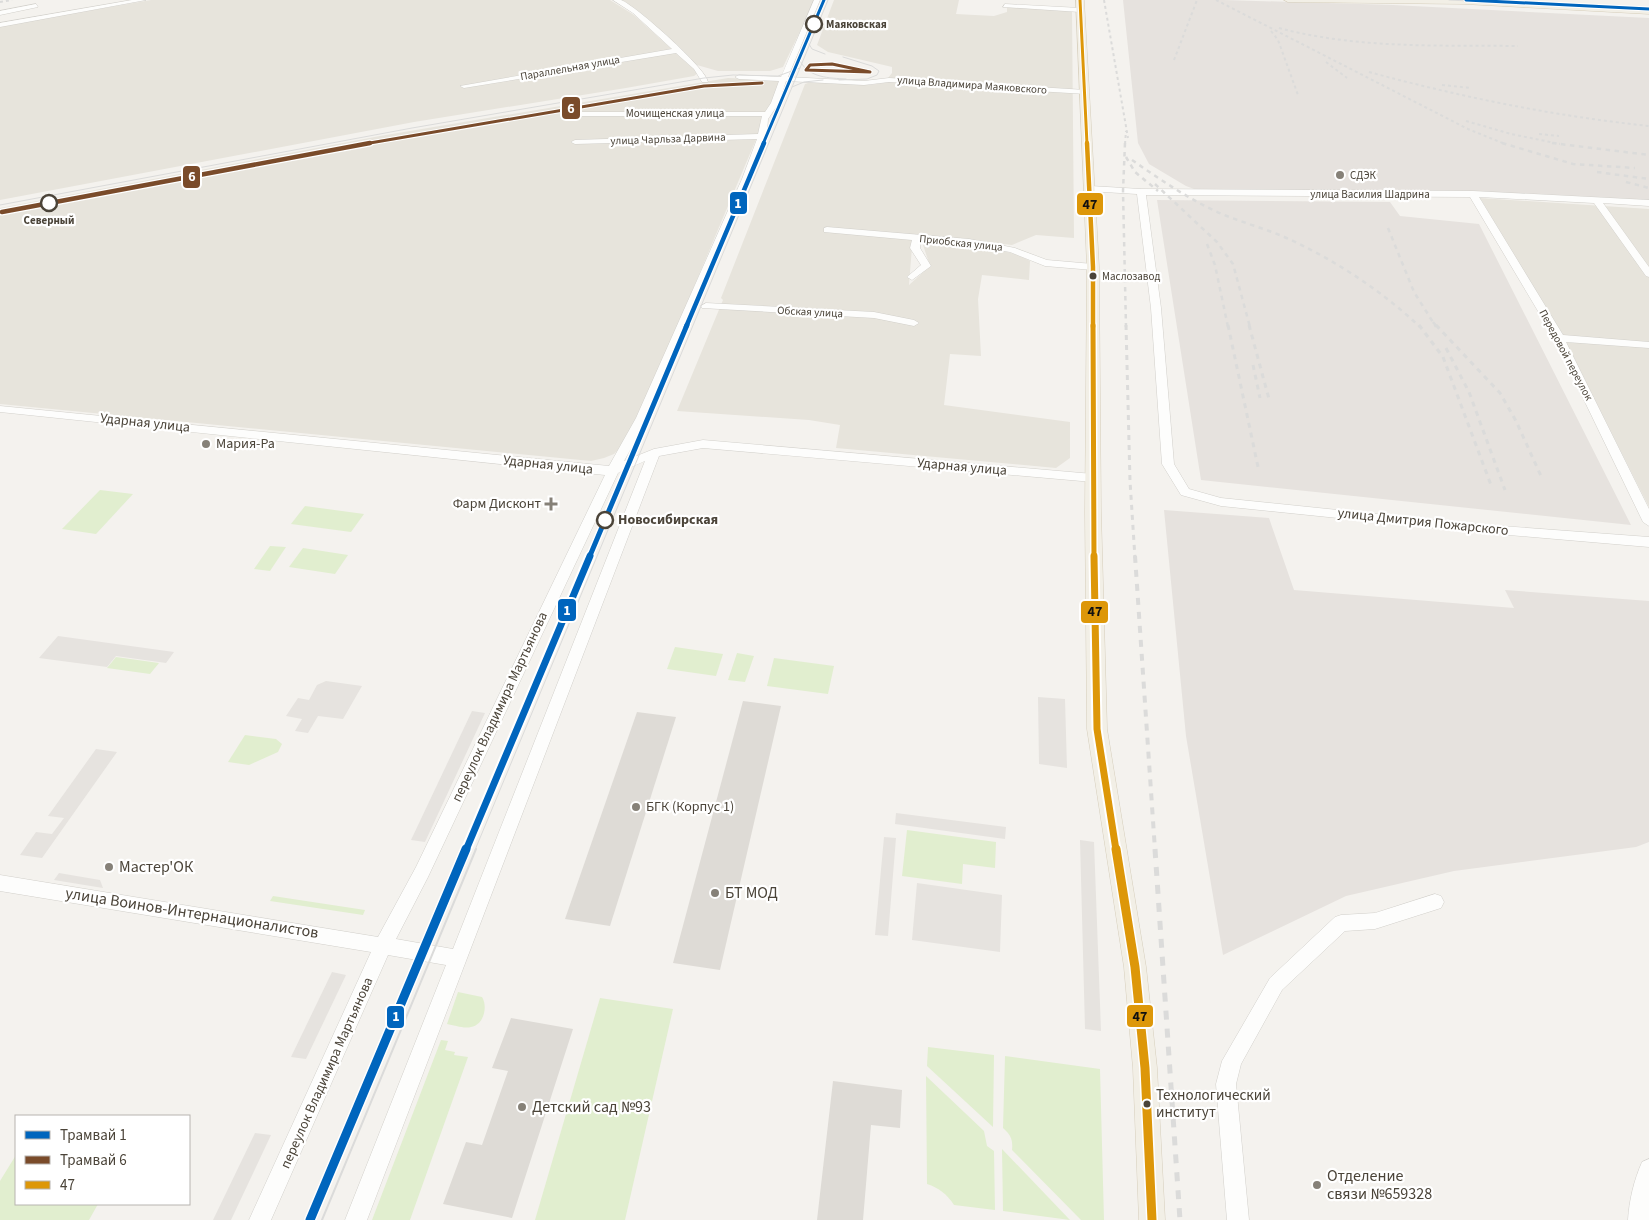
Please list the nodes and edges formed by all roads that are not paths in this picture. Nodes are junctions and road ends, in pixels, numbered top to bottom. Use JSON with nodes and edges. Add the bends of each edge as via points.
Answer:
{"nodes":[{"id":1,"x":144,"y":0,"type":"edge"},
{"id":2,"x":616,"y":0,"type":"edge"},
{"id":3,"x":817,"y":0,"type":"edge"},
{"id":4,"x":1288,"y":0,"type":"edge"},
{"id":5,"x":1387,"y":0,"type":"edge"},
{"id":6,"x":1493,"y":0,"type":"edge"},
{"id":7,"x":1463,"y":1,"type":"edge"},
{"id":8,"x":1445,"y":2,"type":"junction"},
{"id":9,"x":35,"y":3,"type":"edge"},
{"id":10,"x":1080,"y":5,"type":"edge"},
{"id":11,"x":1005,"y":6,"type":"dead end"},
{"id":12,"x":1648,"y":9,"type":"edge"},
{"id":13,"x":0,"y":13,"type":"edge"},
{"id":14,"x":39,"y":17,"type":"junction"},
{"id":15,"x":0,"y":25,"type":"edge"},
{"id":16,"x":676,"y":51,"type":"junction"},
{"id":17,"x":739,"y":77,"type":"dead end"},
{"id":18,"x":785,"y":79,"type":"junction"},
{"id":19,"x":705,"y":80,"type":"dead end"},
{"id":20,"x":464,"y":86,"type":"dead end"},
{"id":21,"x":1086,"y":92,"type":"junction"},
{"id":22,"x":582,"y":114,"type":"dead end"},
{"id":23,"x":767,"y":114,"type":"junction"},
{"id":24,"x":761,"y":136,"type":"junction"},
{"id":25,"x":575,"y":142,"type":"dead end"},
{"id":26,"x":1090,"y":189,"type":"junction"},
{"id":27,"x":1141,"y":192,"type":"junction"},
{"id":28,"x":1473,"y":194,"type":"junction"},
{"id":29,"x":1596,"y":200,"type":"junction"},
{"id":30,"x":1649,"y":204,"type":"edge"},
{"id":31,"x":826,"y":230,"type":"dead end"},
{"id":32,"x":917,"y":238,"type":"junction"},
{"id":33,"x":1093,"y":267,"type":"junction"},
{"id":34,"x":1649,"y":274,"type":"edge"},
{"id":35,"x":912,"y":277,"type":"dead end"},
{"id":36,"x":706,"y":306,"type":"dead end"},
{"id":37,"x":914,"y":323,"type":"dead end"},
{"id":38,"x":1559,"y":338,"type":"junction"},
{"id":39,"x":1649,"y":346,"type":"edge"},
{"id":40,"x":0,"y":409,"type":"edge"},
{"id":41,"x":654,"y":453,"type":"junction"},
{"id":42,"x":613,"y":470,"type":"junction"},
{"id":43,"x":1093,"y":478,"type":"junction"},
{"id":44,"x":1649,"y":522,"type":"edge"},
{"id":45,"x":1649,"y":542,"type":"edge"},
{"id":46,"x":0,"y":883,"type":"edge"},
{"id":47,"x":1435,"y":902,"type":"dead end"},
{"id":48,"x":384,"y":944,"type":"junction"},
{"id":49,"x":457,"y":958,"type":"junction"},
{"id":50,"x":1649,"y":1169,"type":"edge"},
{"id":51,"x":260,"y":1220,"type":"edge"},
{"id":52,"x":356,"y":1220,"type":"edge"},
{"id":53,"x":1152,"y":1220,"type":"edge"},
{"id":54,"x":1238,"y":1220,"type":"edge"},
{"id":55,"x":1639,"y":1220,"type":"edge"}],
"edges":[{"from":1,"to":14,"type":"street"},
{"from":2,"to":16,"type":"street","via":[[635,12]]},
{"from":3,"to":18,"type":"street","name":"переулок Владимира Мартьянова"},
{"from":4,"to":8,"type":"main road"},
{"from":5,"to":8,"type":"street"},
{"from":6,"to":12,"type":"main road"},
{"from":7,"to":8,"type":"main road"},
{"from":7,"to":12,"type":"main road"},
{"from":9,"to":13,"type":"street"},
{"from":9,"to":14,"type":"street"},
{"from":10,"to":11,"type":"street"},
{"from":10,"to":21,"type":"main road"},
{"from":14,"to":15,"type":"street"},
{"from":16,"to":19,"type":"street","via":[[698,68]]},
{"from":16,"to":20,"type":"street","name":"Параллельная улица"},
{"from":17,"to":18,"type":"street","name":"улица Владимира Маяковского"},
{"from":18,"to":21,"type":"street","name":"улица Владимира Маяковского","via":[[864,83],[889,80]]},
{"from":18,"to":23,"type":"street","name":"переулок Владимира Мартьянова","via":[[776,103]]},
{"from":21,"to":26,"type":"main road"},
{"from":22,"to":23,"type":"street","name":"Мочищенская улица"},
{"from":23,"to":24,"type":"street","name":"переулок Владимира Мартьянова"},
{"from":24,"to":25,"type":"street","name":"улица Чарльза Дарвина"},
{"from":24,"to":42,"type":"street","name":"переулок Владимира Мартьянова","via":[[706,281],[642,418]]},
{"from":26,"to":27,"type":"street","name":"улица Василия Шадрина"},
{"from":26,"to":33,"type":"main road"},
{"from":27,"to":28,"type":"street","name":"улица Василия Шадрина"},
{"from":27,"to":45,"type":"street","name":"улица Дмитрия Пожарского","via":[[1156,308],[1168,464],[1181,489],[1221,502]]},
{"from":28,"to":29,"type":"street","name":"улица Василия Шадрина"},
{"from":28,"to":38,"type":"street","name":"Передовой переулок"},
{"from":29,"to":30,"type":"street","name":"улица Василия Шадрина"},
{"from":29,"to":34,"type":"street"},
{"from":31,"to":32,"type":"street","name":"Приобская улица"},
{"from":32,"to":33,"type":"street","name":"Приобская улица","via":[[999,246],[1040,262]]},
{"from":32,"to":35,"type":"street","via":[[915,248],[926,266]]},
{"from":33,"to":43,"type":"main road"},
{"from":36,"to":37,"type":"street","name":"Обская улица","via":[[874,316]]},
{"from":38,"to":39,"type":"street"},
{"from":38,"to":44,"type":"street","name":"Передовой переулок"},
{"from":40,"to":42,"type":"street","name":"Ударная улица"},
{"from":41,"to":42,"type":"street","name":"Ударная улица"},
{"from":41,"to":43,"type":"street","name":"Ударная улица","via":[[703,444]]},
{"from":41,"to":49,"type":"street"},
{"from":42,"to":48,"type":"street","name":"переулок Владимира Мартьянова","via":[[422,872]]},
{"from":43,"to":53,"type":"main road","via":[[1098,729],[1135,967],[1145,1068]]},
{"from":46,"to":48,"type":"street","name":"улица Воинов-Интернационалистов"},
{"from":47,"to":54,"type":"street","via":[[1375,921],[1341,923],[1276,984],[1232,1061],[1226,1084]]},
{"from":48,"to":49,"type":"street","name":"улица Воинов-Интернационалистов"},
{"from":48,"to":51,"type":"street","name":"переулок Владимира Мартьянова"},
{"from":49,"to":52,"type":"street"},
{"from":50,"to":55,"type":"street"}]}
